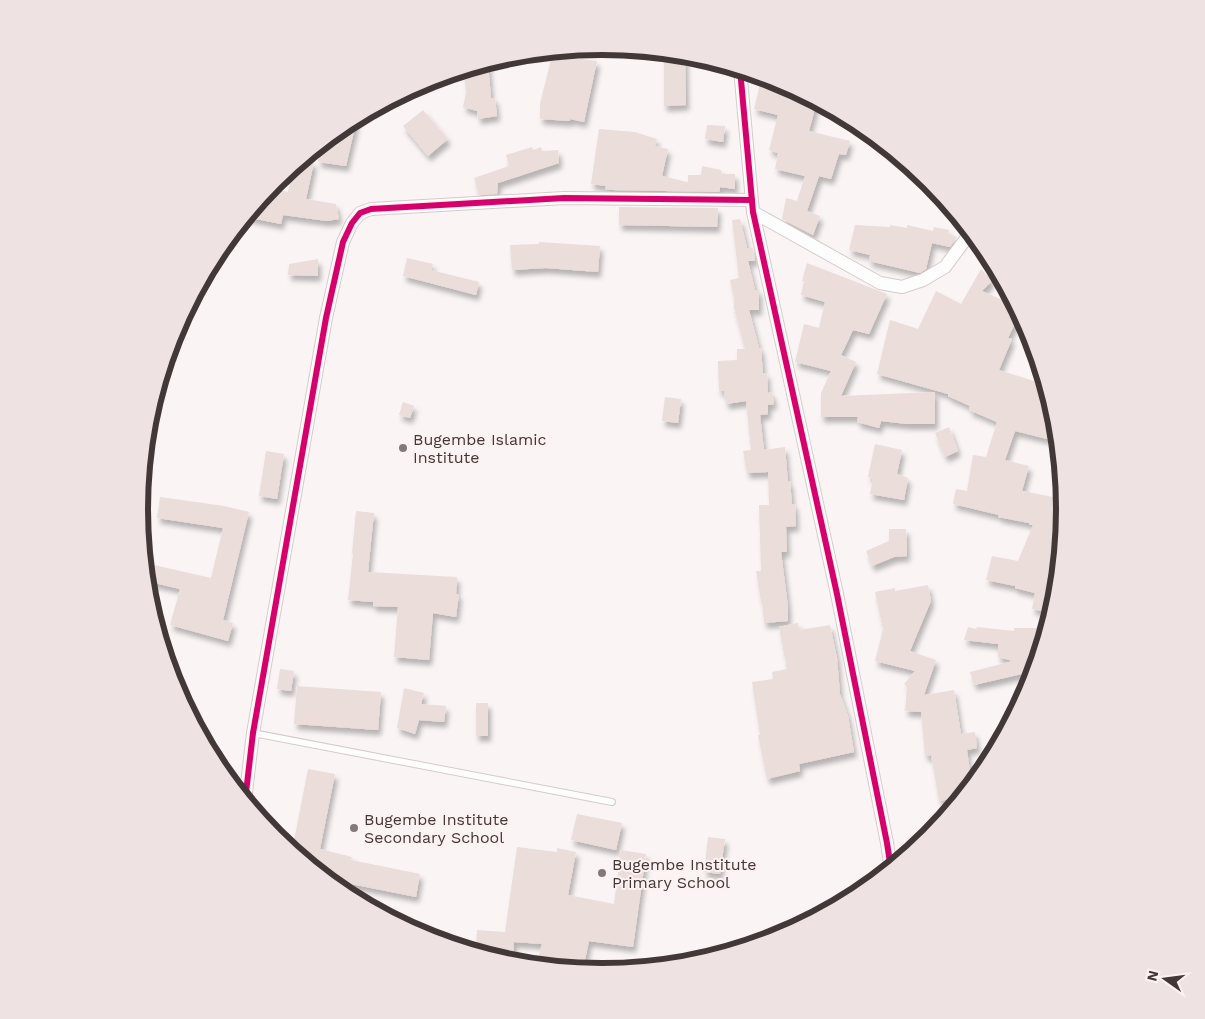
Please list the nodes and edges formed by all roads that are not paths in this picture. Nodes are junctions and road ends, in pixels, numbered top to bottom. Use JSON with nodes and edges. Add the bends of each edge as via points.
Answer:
{"nodes":[{"id":1,"x":741,"y":76,"type":"edge"},
{"id":2,"x":752,"y":206,"type":"junction"},
{"id":3,"x":967,"y":238,"type":"edge"},
{"id":4,"x":253,"y":733,"type":"junction"},
{"id":5,"x":246,"y":791,"type":"edge"},
{"id":6,"x":612,"y":802,"type":"dead end"},
{"id":7,"x":890,"y":861,"type":"edge"}],
"edges":[{"from":1,"to":2,"type":"street"},
{"from":2,"to":3,"type":"street","via":[[880,283],[902,287],[923,280],[945,267]]},
{"from":2,"to":4,"type":"street","via":[[564,198],[371,209],[360,213],[343,242],[326,318]]},
{"from":2,"to":7,"type":"street","via":[[837,594]]},
{"from":4,"to":5,"type":"street"},
{"from":4,"to":6,"type":"lane"}]}
